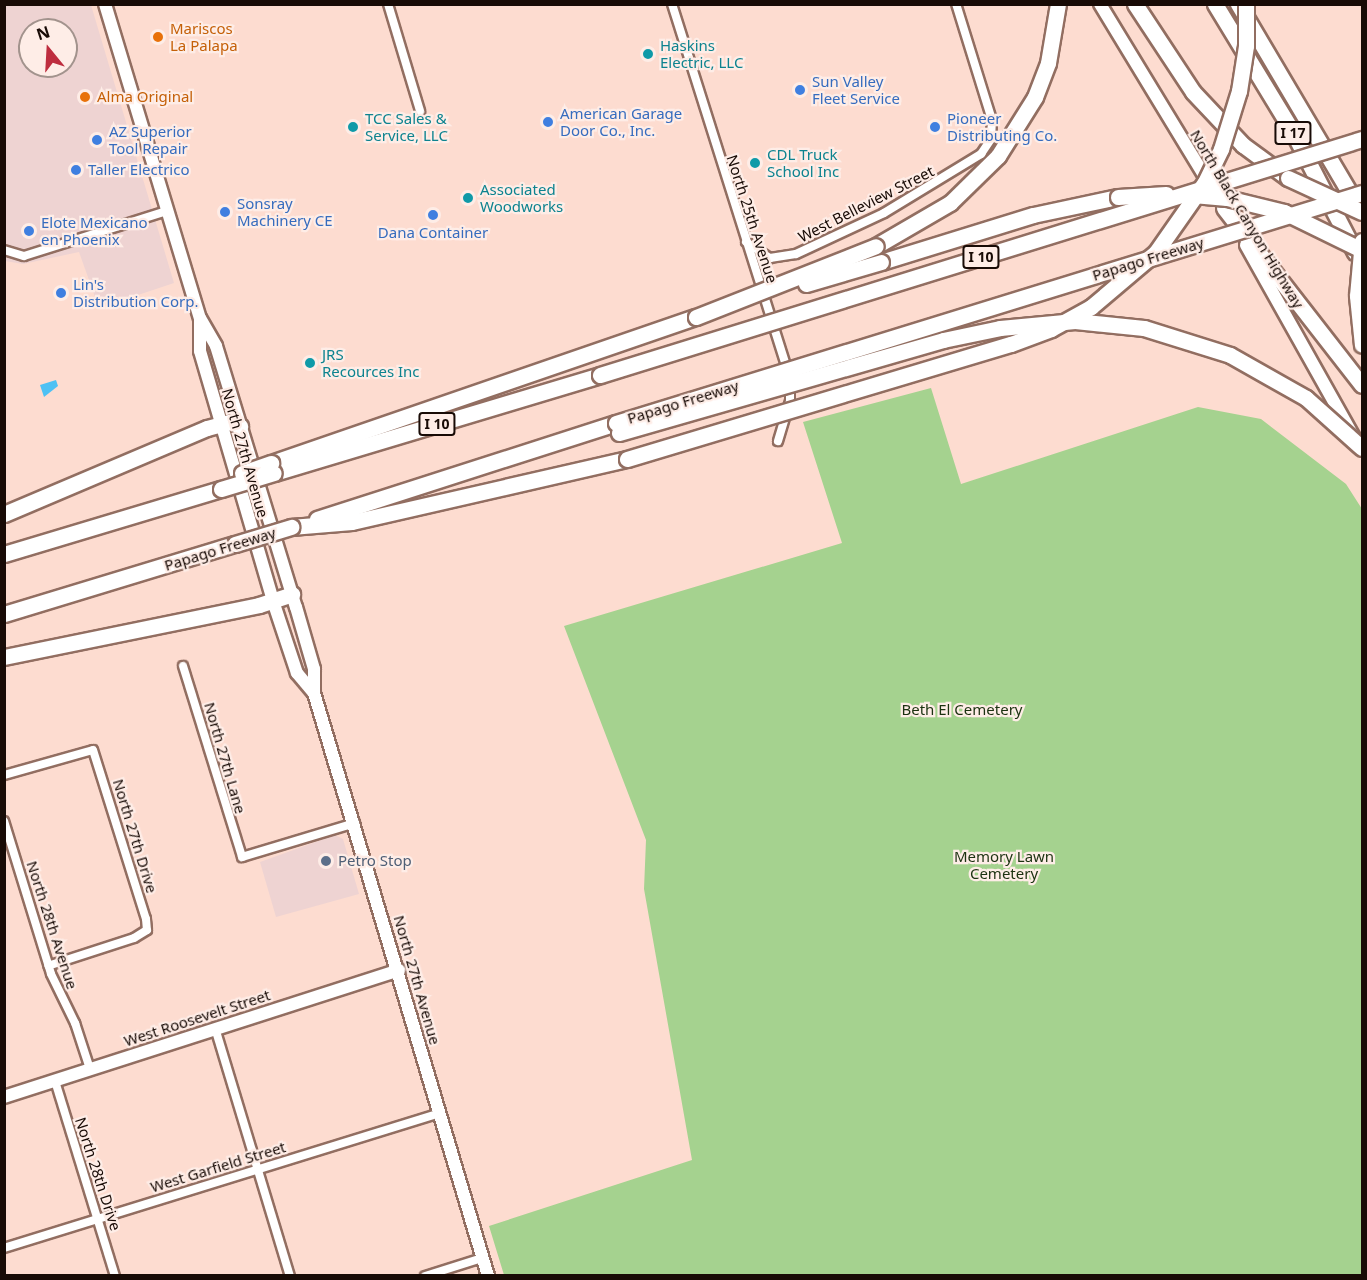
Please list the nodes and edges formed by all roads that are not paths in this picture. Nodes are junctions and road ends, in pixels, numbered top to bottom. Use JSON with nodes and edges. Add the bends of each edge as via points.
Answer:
{"nodes":[{"id":1,"x":105,"y":4,"type":"edge"},
{"id":2,"x":388,"y":4,"type":"edge"},
{"id":3,"x":672,"y":4,"type":"edge"},
{"id":4,"x":956,"y":4,"type":"edge"},
{"id":5,"x":1058,"y":4,"type":"edge"},
{"id":6,"x":1100,"y":4,"type":"edge"},
{"id":7,"x":1135,"y":4,"type":"edge"},
{"id":8,"x":1215,"y":4,"type":"edge"},
{"id":9,"x":1238,"y":4,"type":"edge"},
{"id":10,"x":1246,"y":4,"type":"edge"},
{"id":11,"x":420,"y":111,"type":"dead end"},
{"id":12,"x":1362,"y":139,"type":"edge"},
{"id":13,"x":1362,"y":193,"type":"edge"},
{"id":14,"x":1224,"y":208,"type":"junction"},
{"id":15,"x":167,"y":211,"type":"junction"},
{"id":16,"x":1362,"y":214,"type":"edge"},
{"id":17,"x":1362,"y":238,"type":"edge"},
{"id":18,"x":744,"y":240,"type":"junction"},
{"id":19,"x":4,"y":250,"type":"edge"},
{"id":20,"x":1362,"y":250,"type":"edge"},
{"id":21,"x":1362,"y":267,"type":"edge"},
{"id":22,"x":696,"y":317,"type":"junction"},
{"id":23,"x":200,"y":318,"type":"junction"},
{"id":24,"x":1362,"y":345,"type":"edge"},
{"id":25,"x":1362,"y":385,"type":"edge"},
{"id":26,"x":220,"y":423,"type":"junction"},
{"id":27,"x":240,"y":426,"type":"junction"},
{"id":28,"x":617,"y":428,"type":"junction"},
{"id":29,"x":778,"y":441,"type":"dead end"},
{"id":30,"x":1362,"y":448,"type":"edge"},
{"id":31,"x":1362,"y":453,"type":"edge"},
{"id":32,"x":272,"y":468,"type":"junction"},
{"id":33,"x":4,"y":514,"type":"edge"},
{"id":34,"x":291,"y":527,"type":"junction"},
{"id":35,"x":4,"y":554,"type":"edge"},
{"id":36,"x":292,"y":594,"type":"junction"},
{"id":37,"x":273,"y":600,"type":"junction"},
{"id":38,"x":4,"y":614,"type":"edge"},
{"id":39,"x":4,"y":657,"type":"edge"},
{"id":40,"x":183,"y":666,"type":"dead end"},
{"id":41,"x":314,"y":693,"type":"junction"},
{"id":42,"x":4,"y":776,"type":"edge"},
{"id":43,"x":4,"y":821,"type":"edge"},
{"id":44,"x":355,"y":823,"type":"junction"},
{"id":45,"x":48,"y":966,"type":"junction"},
{"id":46,"x":399,"y":970,"type":"junction"},
{"id":47,"x":215,"y":1028,"type":"junction"},
{"id":48,"x":90,"y":1069,"type":"junction"},
{"id":49,"x":54,"y":1081,"type":"junction"},
{"id":50,"x":4,"y":1097,"type":"edge"},
{"id":51,"x":440,"y":1113,"type":"junction"},
{"id":52,"x":258,"y":1169,"type":"junction"},
{"id":53,"x":99,"y":1218,"type":"junction"},
{"id":54,"x":4,"y":1248,"type":"edge"},
{"id":55,"x":482,"y":1258,"type":"junction"},
{"id":56,"x":115,"y":1275,"type":"edge"},
{"id":57,"x":290,"y":1275,"type":"edge"},
{"id":58,"x":425,"y":1275,"type":"edge"},
{"id":59,"x":488,"y":1275,"type":"edge"}],
"edges":[{"from":1,"to":15,"type":"main road","name":"North 27th Avenue"},
{"from":2,"to":11,"type":"street"},
{"from":3,"to":18,"type":"street","name":"North 25th Avenue"},
{"from":4,"to":18,"type":"street","name":"West Belleview Street","via":[[992,120],[991,139],[981,154],[949,177],[884,213],[796,254],[770,258],[760,255]]},
{"from":5,"to":22,"type":"highway","bridge":true,"via":[[1048,63],[1035,97],[998,156],[950,203],[876,246]]},
{"from":6,"to":14,"type":"main road","name":"North Black Canyon Highway"},
{"from":7,"to":16,"type":"highway","bridge":true,"via":[[1198,99],[1243,145],[1288,177]]},
{"from":8,"to":21,"type":"highway","number":"I 17","via":[[1294,134]]},
{"from":9,"to":16,"type":"highway","number":"I 17","via":[[1313,124]]},
{"from":10,"to":34,"type":"highway","bridge":true,"via":[[1246,46],[1239,91],[1221,149],[1205,182],[1156,252],[1091,307],[1051,329],[627,459],[352,522]]},
{"from":12,"to":32,"type":"highway","number":"I 10","bridge":true,"via":[[600,375]]},
{"from":13,"to":28,"type":"highway","name":"Papago Freeway","bridge":true},
{"from":14,"to":25,"type":"highway"},
{"from":14,"to":31,"type":"main road","name":"North Black Canyon Highway"},
{"from":15,"to":19,"type":"street","via":[[24,256]]},
{"from":15,"to":23,"type":"main road","name":"North 27th Avenue"},
{"from":17,"to":24,"type":"highway","bridge":true,"via":[[1357,277]]},
{"from":18,"to":29,"type":"street","name":"North 25th Avenue","via":[[790,379],[790,401]]},
{"from":20,"to":22,"type":"highway","bridge":true,"via":[[1333,233],[1251,203],[1169,194],[1118,197],[1033,215]]},
{"from":22,"to":32,"type":"highway","via":[[592,350]]},
{"from":23,"to":26,"type":"main road","name":"North 27th Avenue","via":[[200,351]]},
{"from":23,"to":27,"type":"main road","name":"North 27th Avenue","via":[[216,346]]},
{"from":26,"to":27,"type":"highway"},
{"from":26,"to":33,"type":"highway"},
{"from":26,"to":37,"type":"main road","name":"North 27th Avenue"},
{"from":27,"to":36,"type":"main road","name":"North 27th Avenue"},
{"from":28,"to":30,"type":"highway","bridge":true,"via":[[943,340],[1000,328],[1076,321],[1144,328],[1230,355],[1306,398]]},
{"from":28,"to":34,"type":"highway","name":"Papago Freeway"},
{"from":32,"to":35,"type":"highway","number":"I 10","bridge":true},
{"from":34,"to":38,"type":"highway","name":"Papago Freeway","bridge":true},
{"from":36,"to":37,"type":"highway"},
{"from":36,"to":41,"type":"main road","name":"North 27th Avenue","via":[[314,669]]},
{"from":37,"to":39,"type":"highway"},
{"from":37,"to":41,"type":"main road","name":"North 27th Avenue","via":[[297,673]]},
{"from":40,"to":44,"type":"street","name":"North 27th Lane","via":[[242,857]]},
{"from":41,"to":44,"type":"main road","name":"North 27th Avenue"},
{"from":42,"to":45,"type":"street","name":"North 27th Drive","via":[[93,750],[147,930],[134,938]]},
{"from":43,"to":45,"type":"street","name":"North 28th Avenue"},
{"from":44,"to":46,"type":"main road","name":"North 27th Avenue"},
{"from":45,"to":48,"type":"street","name":"North 28th Avenue","via":[[75,1023]]},
{"from":46,"to":47,"type":"main road","name":"West Roosevelt Street"},
{"from":46,"to":51,"type":"main road","name":"North 27th Avenue"},
{"from":47,"to":48,"type":"main road","name":"West Roosevelt Street"},
{"from":47,"to":52,"type":"street"},
{"from":48,"to":49,"type":"main road","name":"West Roosevelt Street"},
{"from":49,"to":50,"type":"main road","name":"West Roosevelt Street"},
{"from":49,"to":53,"type":"street","name":"North 28th Drive"},
{"from":51,"to":52,"type":"street","name":"West Garfield Street"},
{"from":51,"to":55,"type":"main road","name":"North 27th Avenue"},
{"from":52,"to":53,"type":"street","name":"West Garfield Street"},
{"from":52,"to":57,"type":"street"},
{"from":53,"to":54,"type":"street","name":"West Garfield Street"},
{"from":53,"to":56,"type":"street","name":"North 28th Drive"},
{"from":55,"to":58,"type":"street"},
{"from":55,"to":59,"type":"main road","name":"North 27th Avenue"}]}
